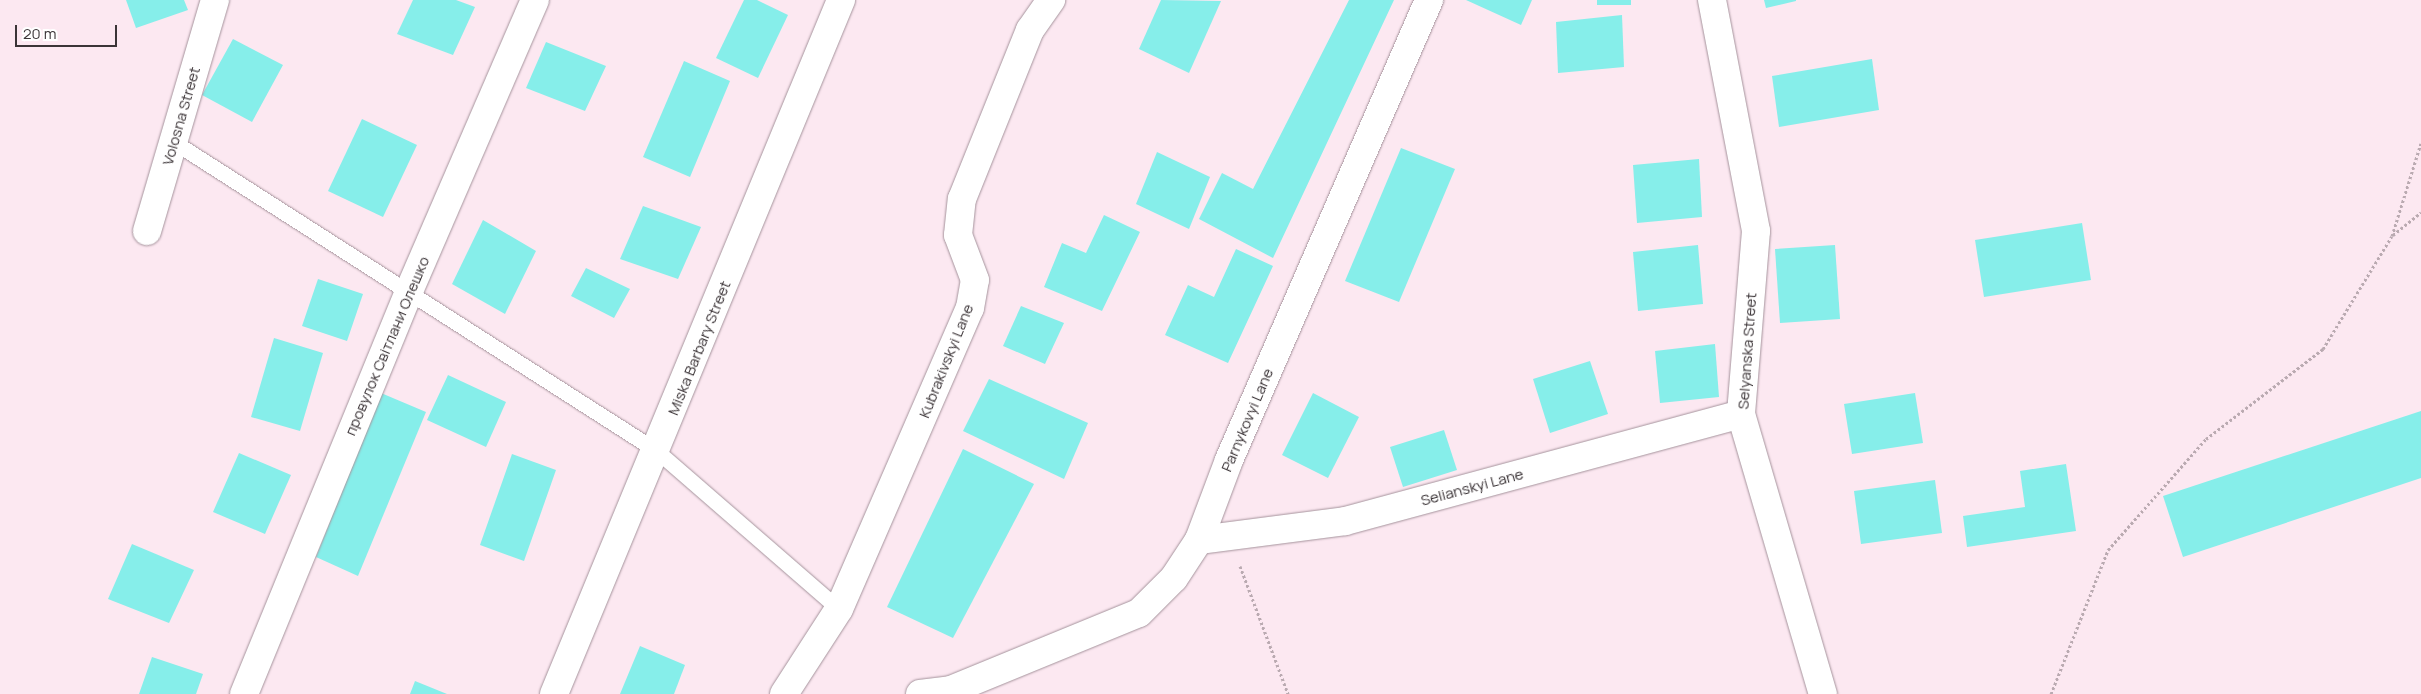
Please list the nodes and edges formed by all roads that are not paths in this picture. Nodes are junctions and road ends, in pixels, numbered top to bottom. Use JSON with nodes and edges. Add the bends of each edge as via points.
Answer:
{"nodes":[{"id":1,"x":215,"y":0,"type":"edge"},
{"id":2,"x":535,"y":0,"type":"edge"},
{"id":3,"x":842,"y":0,"type":"edge"},
{"id":4,"x":1051,"y":0,"type":"edge"},
{"id":5,"x":1429,"y":0,"type":"edge"},
{"id":6,"x":1712,"y":0,"type":"edge"},
{"id":7,"x":174,"y":142,"type":"junction"},
{"id":8,"x":147,"y":231,"type":"dead end"},
{"id":9,"x":409,"y":291,"type":"junction"},
{"id":10,"x":1741,"y":414,"type":"junction"},
{"id":11,"x":657,"y":451,"type":"junction"},
{"id":12,"x":1199,"y":540,"type":"junction"},
{"id":13,"x":839,"y":609,"type":"junction"},
{"id":14,"x":244,"y":694,"type":"edge"},
{"id":15,"x":554,"y":694,"type":"edge"},
{"id":16,"x":784,"y":694,"type":"edge"},
{"id":17,"x":920,"y":694,"type":"edge"},
{"id":18,"x":1823,"y":694,"type":"edge"}],
"edges":[{"from":1,"to":7,"type":"street","name":"Volosna Street"},
{"from":2,"to":9,"type":"street","name":"провулок Світлани Олешко"},
{"from":3,"to":11,"type":"street","name":"Miska Barbary Street"},
{"from":4,"to":13,"type":"street","name":"Kubrakivskyi Lane","via":[[1030,30],[962,199],[958,235],[975,280],[970,308]]},
{"from":5,"to":12,"type":"street","name":"Parnykovyi Lane","via":[[1229,460]]},
{"from":6,"to":10,"type":"street","name":"Selyanska Street","via":[[1756,231]]},
{"from":7,"to":8,"type":"street","name":"Volosna Street"},
{"from":7,"to":9,"type":"lane"},
{"from":9,"to":11,"type":"lane"},
{"from":9,"to":14,"type":"street","name":"провулок Світлани Олешко"},
{"from":10,"to":12,"type":"street","name":"Selianskyi Lane","via":[[1345,521]]},
{"from":10,"to":18,"type":"street","name":"Selyanska Street"},
{"from":11,"to":13,"type":"lane"},
{"from":11,"to":15,"type":"street","name":"Miska Barbary Street"},
{"from":12,"to":17,"type":"street","name":"Parnykovyi Lane","via":[[1174,578],[1139,614],[951,690]]},
{"from":13,"to":16,"type":"street","name":"Kubrakivskyi Lane"}]}
